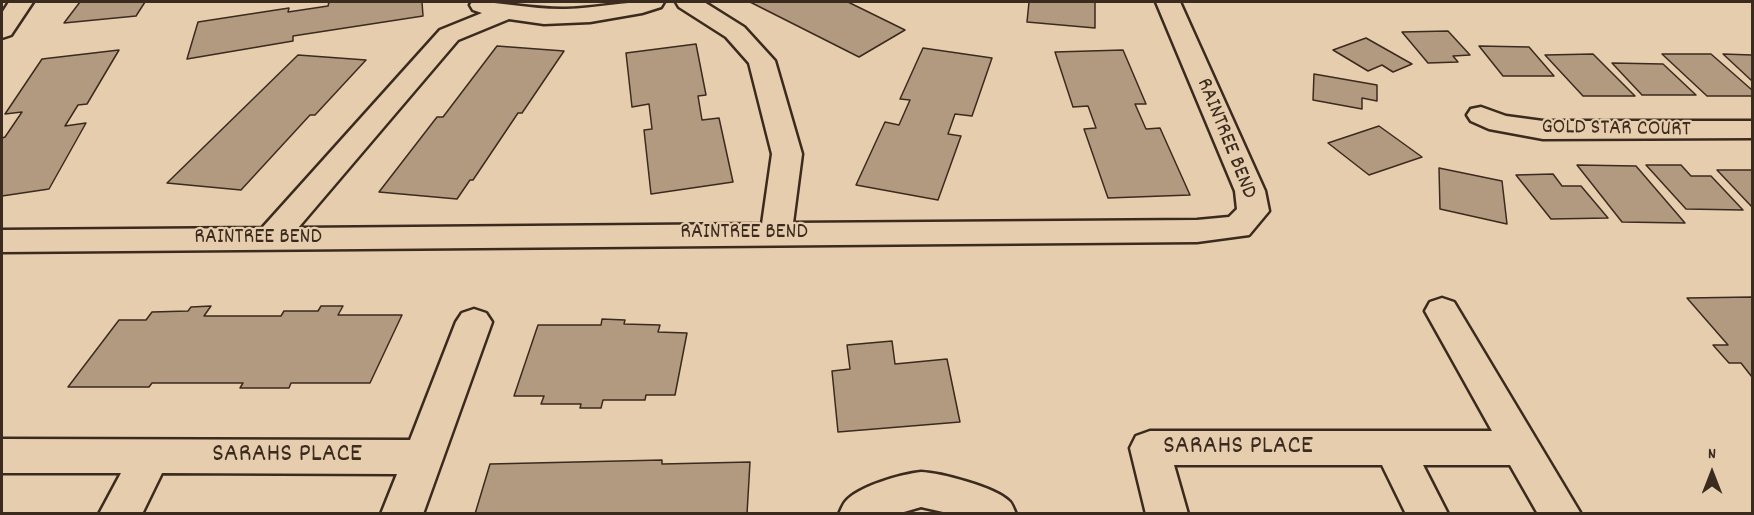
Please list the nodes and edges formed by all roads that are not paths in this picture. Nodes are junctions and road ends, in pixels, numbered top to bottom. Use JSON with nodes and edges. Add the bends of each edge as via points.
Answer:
{"nodes":[{"id":1,"x":21,"y":2,"type":"edge"},
{"id":2,"x":472,"y":2,"type":"edge"},
{"id":3,"x":652,"y":2,"type":"edge"},
{"id":4,"x":688,"y":2,"type":"edge"},
{"id":5,"x":1168,"y":2,"type":"edge"},
{"id":6,"x":503,"y":13,"type":"junction"},
{"id":7,"x":2,"y":30,"type":"edge"},
{"id":8,"x":1481,"y":116,"type":"dead end"},
{"id":9,"x":1752,"y":130,"type":"edge"},
{"id":10,"x":776,"y":234,"type":"junction"},
{"id":11,"x":271,"y":238,"type":"junction"},
{"id":12,"x":2,"y":241,"type":"edge"},
{"id":13,"x":1442,"y":312,"type":"dead end"},
{"id":14,"x":474,"y":322,"type":"dead end"},
{"id":15,"x":1394,"y":448,"type":"junction"},
{"id":16,"x":1522,"y":448,"type":"junction"},
{"id":17,"x":2,"y":456,"type":"edge"},
{"id":18,"x":151,"y":456,"type":"junction"},
{"id":19,"x":423,"y":457,"type":"junction"},
{"id":20,"x":120,"y":513,"type":"edge"},
{"id":21,"x":402,"y":513,"type":"edge"},
{"id":22,"x":860,"y":513,"type":"edge"},
{"id":23,"x":995,"y":513,"type":"edge"},
{"id":24,"x":1167,"y":513,"type":"edge"},
{"id":25,"x":1427,"y":513,"type":"edge"},
{"id":26,"x":1560,"y":513,"type":"edge"}],
"edges":[{"from":1,"to":7,"type":"street"},
{"from":2,"to":6,"type":"street"},
{"from":3,"to":6,"type":"street","via":[[606,12]]},
{"from":4,"to":10,"type":"street","via":[[735,32],[762,61],[787,154]]},
{"from":5,"to":10,"type":"street","name":"RAINTREE BEND","via":[[1250,190],[1253,211],[1238,227],[1197,231]]},
{"from":6,"to":11,"type":"street","via":[[449,35]]},
{"from":8,"to":9,"type":"street","name":"GOLD STAR COURT","via":[[1543,130]]},
{"from":10,"to":11,"type":"street","name":"RAINTREE BEND"},
{"from":11,"to":12,"type":"street","name":"RAINTREE BEND"},
{"from":13,"to":16,"type":"street"},
{"from":14,"to":19,"type":"street"},
{"from":15,"to":16,"type":"street","name":"SARAHS PLACE"},
{"from":15,"to":24,"type":"street","name":"SARAHS PLACE","via":[[1150,448]]},
{"from":15,"to":25,"type":"street"},
{"from":16,"to":26,"type":"street"},
{"from":17,"to":18,"type":"street","name":"SARAHS PLACE"},
{"from":18,"to":19,"type":"street","name":"SARAHS PLACE"},
{"from":18,"to":20,"type":"street"},
{"from":19,"to":21,"type":"street"},
{"from":22,"to":23,"type":"street","via":[[887,497],[928,489]]}]}
